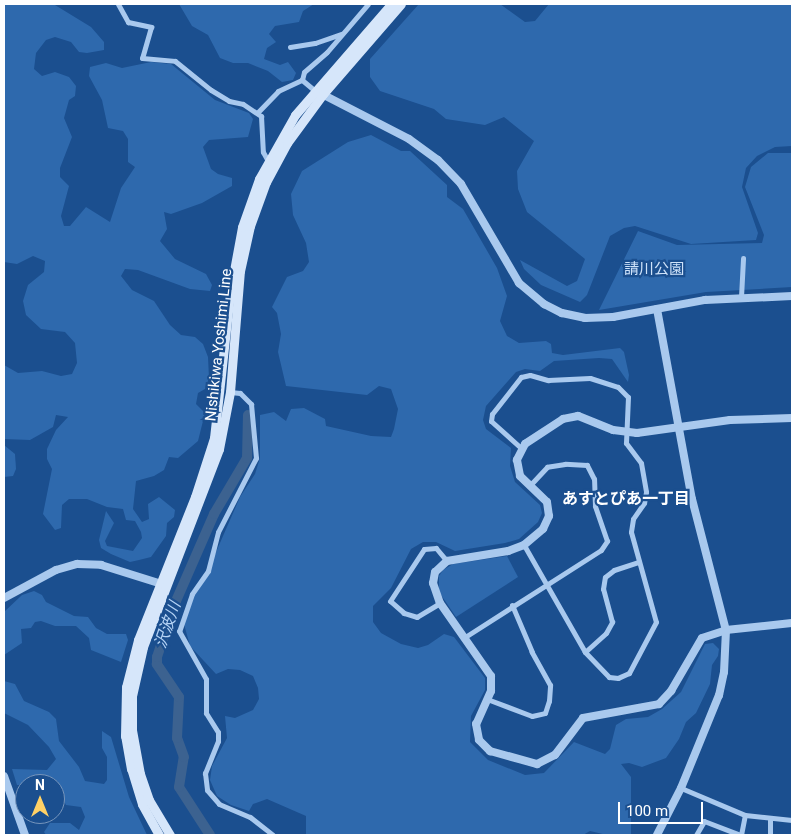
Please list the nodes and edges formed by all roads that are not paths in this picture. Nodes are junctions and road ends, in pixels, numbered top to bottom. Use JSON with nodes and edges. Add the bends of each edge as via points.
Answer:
{"nodes":[{"id":1,"x":118,"y":4,"type":"edge"},
{"id":2,"x":368,"y":4,"type":"edge"},
{"id":3,"x":391,"y":4,"type":"edge"},
{"id":4,"x":400,"y":4,"type":"edge"},
{"id":5,"x":341,"y":34,"type":"junction"},
{"id":6,"x":290,"y":47,"type":"dead end"},
{"id":7,"x":302,"y":80,"type":"junction"},
{"id":8,"x":319,"y":92,"type":"junction"},
{"id":9,"x":257,"y":112,"type":"junction"},
{"id":10,"x":268,"y":161,"type":"junction"},
{"id":11,"x":743,"y":258,"type":"dead end"},
{"id":12,"x":792,"y":296,"type":"edge"},
{"id":13,"x":741,"y":297,"type":"junction"},
{"id":14,"x":657,"y":309,"type":"junction"},
{"id":15,"x":230,"y":392,"type":"junction"},
{"id":16,"x":792,"y":418,"type":"edge"},
{"id":17,"x":679,"y":428,"type":"junction"},
{"id":18,"x":626,"y":432,"type":"junction"},
{"id":19,"x":521,"y":448,"type":"junction"},
{"id":20,"x":530,"y":485,"type":"junction"},
{"id":21,"x":524,"y":545,"type":"junction"},
{"id":22,"x":447,"y":562,"type":"junction"},
{"id":23,"x":639,"y":562,"type":"junction"},
{"id":24,"x":164,"y":584,"type":"junction"},
{"id":25,"x":546,"y":584,"type":"junction"},
{"id":26,"x":4,"y":598,"type":"edge"},
{"id":27,"x":440,"y":603,"type":"junction"},
{"id":28,"x":512,"y":605,"type":"junction"},
{"id":29,"x":792,"y":623,"type":"edge"},
{"id":30,"x":726,"y":630,"type":"junction"},
{"id":31,"x":465,"y":637,"type":"junction"},
{"id":32,"x":585,"y":652,"type":"junction"},
{"id":33,"x":487,"y":699,"type":"junction"},
{"id":34,"x":4,"y":776,"type":"edge"},
{"id":35,"x":681,"y":788,"type":"junction"},
{"id":36,"x":745,"y":814,"type":"junction"},
{"id":37,"x":770,"y":820,"type":"junction"},
{"id":38,"x":792,"y":820,"type":"edge"},
{"id":39,"x":24,"y":835,"type":"edge"},
{"id":40,"x":159,"y":835,"type":"edge"},
{"id":41,"x":170,"y":835,"type":"edge"},
{"id":42,"x":273,"y":835,"type":"edge"},
{"id":43,"x":657,"y":835,"type":"edge"},
{"id":44,"x":696,"y":835,"type":"edge"},
{"id":45,"x":741,"y":835,"type":"edge"},
{"id":46,"x":770,"y":835,"type":"edge"}],
"edges":[{"from":1,"to":9,"type":"street","via":[[128,22],[150,27],[142,58],[175,61],[211,90]]},
{"from":2,"to":5,"type":"street"},
{"from":3,"to":8,"type":"main road","name":"Nishikiwa Yoshimi Line"},
{"from":4,"to":8,"type":"main road","name":"Nishikiwa Yoshimi Line"},
{"from":5,"to":6,"type":"street"},
{"from":5,"to":7,"type":"street","via":[[327,52],[304,72]]},
{"from":7,"to":8,"type":"street"},
{"from":7,"to":9,"type":"street","via":[[278,91]]},
{"from":8,"to":10,"type":"main road","name":"Nishikiwa Yoshimi Line"},
{"from":8,"to":14,"type":"street","via":[[409,139],[438,160],[470,198],[510,272],[544,304],[573,316],[596,318]]},
{"from":8,"to":15,"type":"main road","name":"Nishikiwa Yoshimi Line","via":[[275,164],[250,226],[240,271]]},
{"from":9,"to":10,"type":"street","via":[[261,116],[263,152]]},
{"from":10,"to":24,"type":"main road","name":"Nishikiwa Yoshimi Line","via":[[250,202],[237,248],[212,446]]},
{"from":11,"to":13,"type":"street"},
{"from":12,"to":13,"type":"street"},
{"from":13,"to":14,"type":"street"},
{"from":14,"to":17,"type":"street"},
{"from":15,"to":24,"type":"main road","name":"Nishikiwa Yoshimi Line","via":[[219,450]]},
{"from":15,"to":42,"type":"street","via":[[240,394],[251,404],[256,458],[218,532],[208,572],[192,594],[179,631],[206,679],[206,712],[218,732],[218,741],[205,772],[207,790],[219,804],[250,817]]},
{"from":16,"to":17,"type":"street","via":[[730,420]]},
{"from":17,"to":18,"type":"street","via":[[650,433]]},
{"from":17,"to":30,"type":"street","via":[[699,532]]},
{"from":18,"to":19,"type":"street","via":[[578,416],[570,417]]},
{"from":18,"to":19,"type":"street","via":[[628,397],[618,387],[590,378],[548,380],[525,375],[495,410],[491,420]]},
{"from":18,"to":23,"type":"street","via":[[628,447],[641,463],[646,492],[644,503],[631,526]]},
{"from":19,"to":20,"type":"street","via":[[517,468]]},
{"from":20,"to":21,"type":"street","via":[[547,502],[549,516],[543,529]]},
{"from":20,"to":25,"type":"street","via":[[547,467],[587,465],[594,479],[595,506],[607,537],[601,550]]},
{"from":21,"to":22,"type":"street","via":[[508,552]]},
{"from":21,"to":25,"type":"street"},
{"from":22,"to":27,"type":"street","via":[[433,577],[434,594]]},
{"from":22,"to":27,"type":"street","via":[[436,548],[424,549],[390,601],[404,613],[417,617]]},
{"from":23,"to":32,"type":"street","via":[[614,570],[605,577],[603,589],[612,622],[606,633]]},
{"from":23,"to":32,"type":"street","via":[[656,622],[633,667],[625,676],[609,678]]},
{"from":24,"to":26,"type":"street","via":[[101,565],[78,564],[56,570]]},
{"from":24,"to":40,"type":"main road","name":"Nishikiwa Yoshimi Line","via":[[130,668],[124,713],[131,769],[142,804]]},
{"from":24,"to":41,"type":"main road","name":"Nishikiwa Yoshimi Line","via":[[140,656],[132,712],[140,774],[149,800]]},
{"from":25,"to":28,"type":"street"},
{"from":25,"to":32,"type":"street"},
{"from":27,"to":31,"type":"street"},
{"from":28,"to":31,"type":"street"},
{"from":28,"to":33,"type":"street","via":[[550,685],[549,701],[544,713],[532,716]]},
{"from":29,"to":30,"type":"street"},
{"from":30,"to":33,"type":"street","via":[[702,638],[671,692],[659,704],[583,718],[546,762],[528,763],[483,746],[476,733],[476,724]]},
{"from":30,"to":35,"type":"street","via":[[719,695]]},
{"from":31,"to":33,"type":"street","via":[[491,676]]},
{"from":34,"to":39,"type":"street"},
{"from":35,"to":36,"type":"street"},
{"from":35,"to":43,"type":"street"},
{"from":36,"to":37,"type":"street"},
{"from":36,"to":45,"type":"street"},
{"from":37,"to":38,"type":"street"},
{"from":37,"to":46,"type":"street"},
{"from":44,"to":45,"type":"street","via":[[704,821]]}]}
